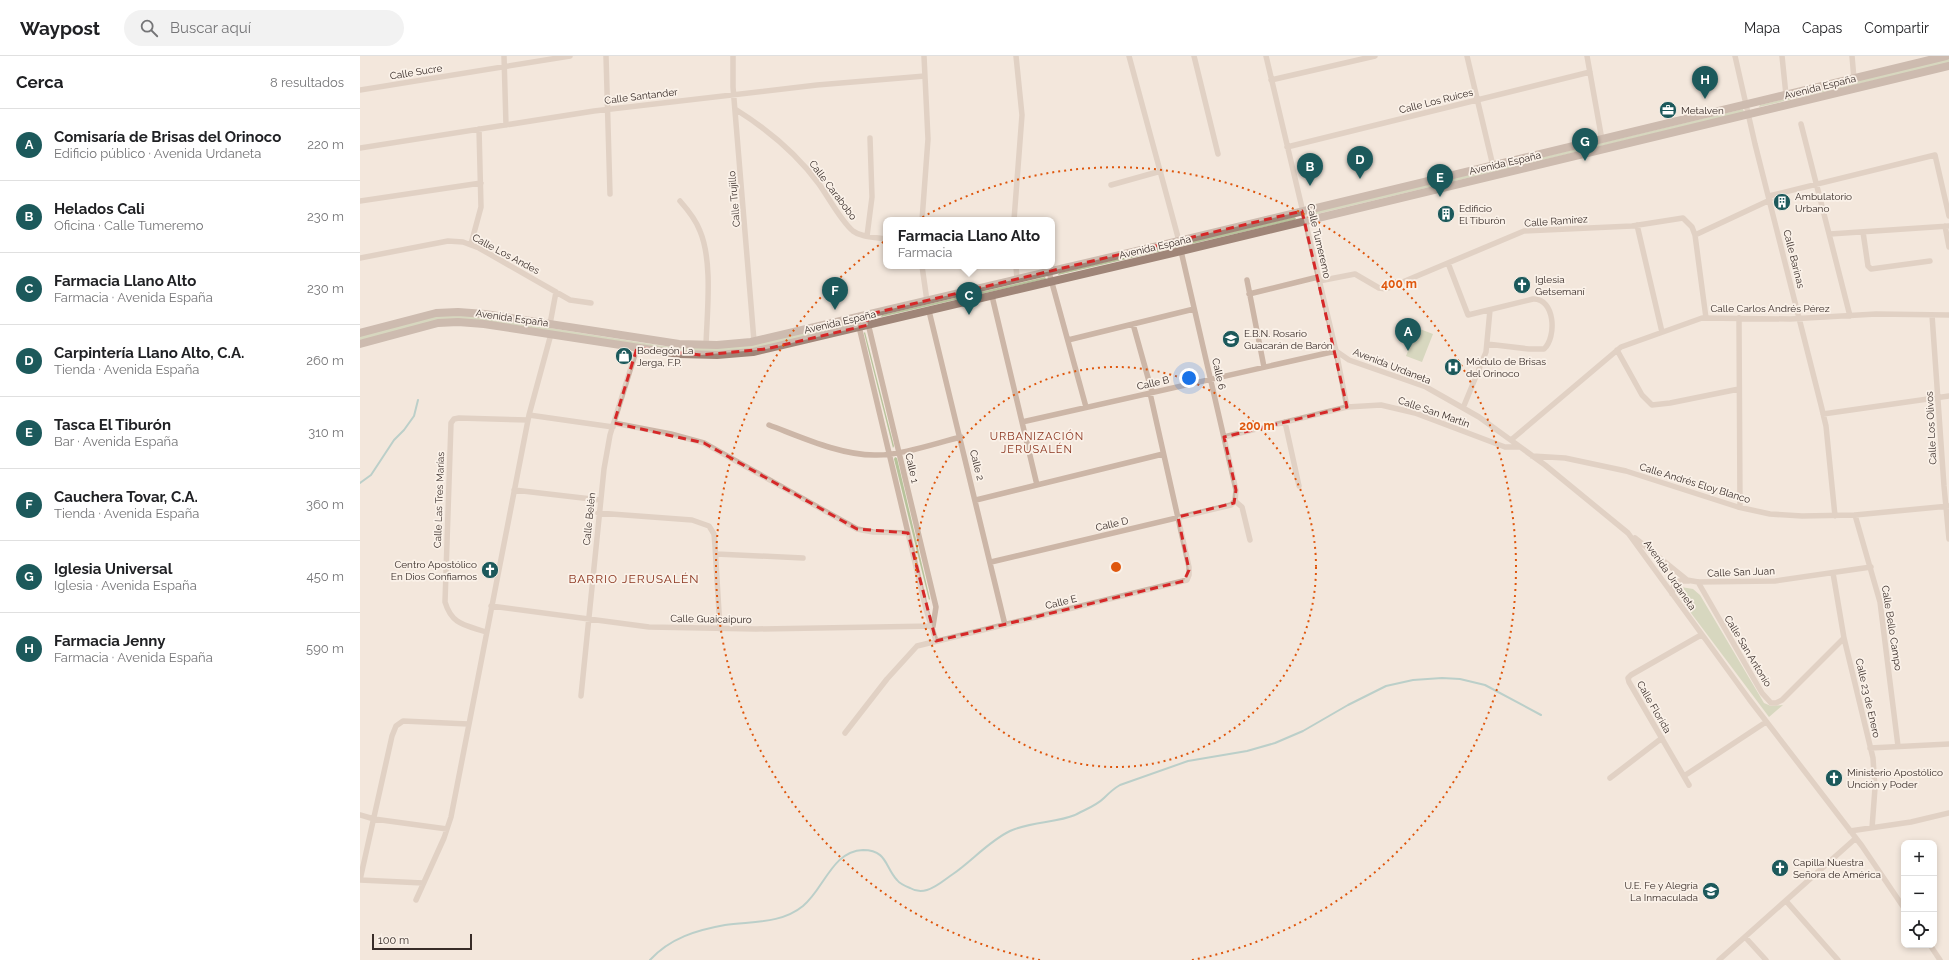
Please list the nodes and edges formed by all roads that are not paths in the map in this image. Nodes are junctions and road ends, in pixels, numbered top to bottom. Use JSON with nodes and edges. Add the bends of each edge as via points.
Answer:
{"nodes":[{"id":1,"x":504,"y":56,"type":"edge"},
{"id":2,"x":570,"y":56,"type":"edge"},
{"id":3,"x":606,"y":56,"type":"edge"},
{"id":4,"x":733,"y":56,"type":"edge"},
{"id":5,"x":924,"y":56,"type":"edge"},
{"id":6,"x":1016,"y":56,"type":"edge"},
{"id":7,"x":1129,"y":56,"type":"edge"},
{"id":8,"x":1194,"y":56,"type":"edge"},
{"id":9,"x":1266,"y":56,"type":"edge"},
{"id":10,"x":1375,"y":56,"type":"edge"},
{"id":11,"x":1467,"y":56,"type":"edge"},
{"id":12,"x":1587,"y":56,"type":"edge"},
{"id":13,"x":1735,"y":56,"type":"edge"},
{"id":14,"x":1782,"y":56,"type":"edge"},
{"id":15,"x":1852,"y":56,"type":"edge"},
{"id":16,"x":1946,"y":56,"type":"edge"},
{"id":17,"x":1920,"y":59,"type":"edge"},
{"id":18,"x":504,"y":66,"type":"junction"},
{"id":19,"x":1949,"y":66,"type":"edge"},
{"id":20,"x":1590,"y":72,"type":"junction"},
{"id":21,"x":925,"y":76,"type":"junction"},
{"id":22,"x":1854,"y":78,"type":"junction"},
{"id":23,"x":1271,"y":80,"type":"junction"},
{"id":24,"x":360,"y":90,"type":"edge"},
{"id":25,"x":734,"y":94,"type":"junction"},
{"id":26,"x":1786,"y":95,"type":"junction"},
{"id":27,"x":1477,"y":100,"type":"junction"},
{"id":28,"x":1746,"y":104,"type":"junction"},
{"id":29,"x":608,"y":109,"type":"junction"},
{"id":30,"x":735,"y":109,"type":"junction"},
{"id":31,"x":1748,"y":114,"type":"junction"},
{"id":32,"x":1802,"y":124,"type":"dead end"},
{"id":33,"x":506,"y":125,"type":"junction"},
{"id":34,"x":479,"y":129,"type":"junction"},
{"id":35,"x":870,"y":138,"type":"dead end"},
{"id":36,"x":1602,"y":140,"type":"junction"},
{"id":37,"x":1287,"y":147,"type":"junction"},
{"id":38,"x":360,"y":148,"type":"edge"},
{"id":39,"x":1218,"y":154,"type":"dead end"},
{"id":40,"x":1493,"y":166,"type":"junction"},
{"id":41,"x":1160,"y":171,"type":"junction"},
{"id":42,"x":481,"y":183,"type":"junction"},
{"id":43,"x":1817,"y":183,"type":"junction"},
{"id":44,"x":1111,"y":185,"type":"dead end"},
{"id":45,"x":610,"y":194,"type":"dead end"},
{"id":46,"x":1769,"y":198,"type":"junction"},
{"id":47,"x":360,"y":201,"type":"edge"},
{"id":48,"x":680,"y":201,"type":"dead end"},
{"id":49,"x":1302,"y":212,"type":"junction"},
{"id":50,"x":1949,"y":216,"type":"edge"},
{"id":51,"x":922,"y":217,"type":"edge"},
{"id":52,"x":1014,"y":217,"type":"edge"},
{"id":53,"x":1305,"y":221,"type":"junction"},
{"id":54,"x":1637,"y":225,"type":"junction"},
{"id":55,"x":1947,"y":226,"type":"edge"},
{"id":56,"x":1863,"y":232,"type":"junction"},
{"id":57,"x":1830,"y":234,"type":"junction"},
{"id":58,"x":1695,"y":235,"type":"junction"},
{"id":59,"x":867,"y":236,"type":"junction"},
{"id":60,"x":883,"y":238,"type":"edge"},
{"id":61,"x":1179,"y":241,"type":"junction"},
{"id":62,"x":471,"y":244,"type":"junction"},
{"id":63,"x":1949,"y":247,"type":"edge"},
{"id":64,"x":1181,"y":251,"type":"junction"},
{"id":65,"x":360,"y":258,"type":"edge"},
{"id":66,"x":1930,"y":261,"type":"dead end"},
{"id":67,"x":1448,"y":263,"type":"junction"},
{"id":68,"x":922,"y":269,"type":"edge"},
{"id":69,"x":1016,"y":269,"type":"edge"},
{"id":70,"x":1049,"y":272,"type":"junction"},
{"id":71,"x":1319,"y":279,"type":"junction"},
{"id":72,"x":1017,"y":280,"type":"junction"},
{"id":73,"x":1247,"y":280,"type":"dead end"},
{"id":74,"x":1052,"y":282,"type":"junction"},
{"id":75,"x":556,"y":292,"type":"junction"},
{"id":76,"x":1250,"y":294,"type":"junction"},
{"id":77,"x":992,"y":296,"type":"junction"},
{"id":78,"x":927,"y":301,"type":"junction"},
{"id":79,"x":591,"y":304,"type":"dead end"},
{"id":80,"x":1194,"y":309,"type":"junction"},
{"id":81,"x":1490,"y":310,"type":"junction"},
{"id":82,"x":930,"y":311,"type":"junction"},
{"id":83,"x":866,"y":315,"type":"junction"},
{"id":84,"x":1932,"y":315,"type":"junction"},
{"id":85,"x":1949,"y":315,"type":"edge"},
{"id":86,"x":1850,"y":316,"type":"junction"},
{"id":87,"x":857,"y":318,"type":"junction"},
{"id":88,"x":1706,"y":318,"type":"junction"},
{"id":89,"x":1739,"y":318,"type":"junction"},
{"id":90,"x":1800,"y":319,"type":"junction"},
{"id":91,"x":550,"y":324,"type":"junction"},
{"id":92,"x":1133,"y":324,"type":"junction"},
{"id":93,"x":868,"y":325,"type":"junction"},
{"id":94,"x":859,"y":327,"type":"junction"},
{"id":95,"x":1662,"y":332,"type":"junction"},
{"id":96,"x":360,"y":333,"type":"edge"},
{"id":97,"x":551,"y":334,"type":"junction"},
{"id":98,"x":1068,"y":340,"type":"junction"},
{"id":99,"x":754,"y":341,"type":"junction"},
{"id":100,"x":360,"y":344,"type":"edge"},
{"id":101,"x":1488,"y":344,"type":"junction"},
{"id":102,"x":706,"y":345,"type":"junction"},
{"id":103,"x":637,"y":348,"type":"junction"},
{"id":104,"x":1617,"y":350,"type":"junction"},
{"id":105,"x":1336,"y":351,"type":"junction"},
{"id":106,"x":1264,"y":366,"type":"junction"},
{"id":107,"x":1211,"y":379,"type":"junction"},
{"id":108,"x":1739,"y":389,"type":"junction"},
{"id":109,"x":1151,"y":393,"type":"junction"},
{"id":110,"x":1949,"y":396,"type":"edge"},
{"id":111,"x":1938,"y":397,"type":"junction"},
{"id":112,"x":1086,"y":407,"type":"junction"},
{"id":113,"x":1347,"y":407,"type":"junction"},
{"id":114,"x":1463,"y":408,"type":"junction"},
{"id":115,"x":1823,"y":414,"type":"junction"},
{"id":116,"x":529,"y":418,"type":"junction"},
{"id":117,"x":1022,"y":422,"type":"junction"},
{"id":118,"x":1285,"y":422,"type":"junction"},
{"id":119,"x":613,"y":425,"type":"junction"},
{"id":120,"x":769,"y":425,"type":"dead end"},
{"id":121,"x":961,"y":437,"type":"junction"},
{"id":122,"x":1224,"y":437,"type":"junction"},
{"id":123,"x":1511,"y":440,"type":"junction"},
{"id":124,"x":1520,"y":447,"type":"junction"},
{"id":125,"x":899,"y":452,"type":"junction"},
{"id":126,"x":889,"y":454,"type":"junction"},
{"id":127,"x":1164,"y":454,"type":"junction"},
{"id":128,"x":1532,"y":456,"type":"junction"},
{"id":129,"x":1037,"y":485,"type":"junction"},
{"id":130,"x":1299,"y":486,"type":"dead end"},
{"id":131,"x":514,"y":490,"type":"junction"},
{"id":132,"x":600,"y":500,"type":"junction"},
{"id":133,"x":976,"y":500,"type":"junction"},
{"id":134,"x":1235,"y":501,"type":"junction"},
{"id":135,"x":1947,"y":506,"type":"edge"},
{"id":136,"x":1740,"y":507,"type":"junction"},
{"id":137,"x":598,"y":513,"type":"junction"},
{"id":138,"x":1855,"y":515,"type":"junction"},
{"id":139,"x":1835,"y":516,"type":"junction"},
{"id":140,"x":1178,"y":518,"type":"junction"},
{"id":141,"x":908,"y":533,"type":"junction"},
{"id":142,"x":1628,"y":533,"type":"junction"},
{"id":143,"x":1949,"y":539,"type":"edge"},
{"id":144,"x":1250,"y":540,"type":"dead end"},
{"id":145,"x":716,"y":554,"type":"junction"},
{"id":146,"x":803,"y":558,"type":"dead end"},
{"id":147,"x":991,"y":562,"type":"junction"},
{"id":148,"x":1871,"y":567,"type":"junction"},
{"id":149,"x":1833,"y":573,"type":"junction"},
{"id":150,"x":1690,"y":581,"type":"junction"},
{"id":151,"x":1698,"y":582,"type":"junction"},
{"id":152,"x":1672,"y":595,"type":"junction"},
{"id":153,"x":491,"y":606,"type":"junction"},
{"id":154,"x":588,"y":618,"type":"junction"},
{"id":155,"x":1005,"y":625,"type":"junction"},
{"id":156,"x":933,"y":626,"type":"junction"},
{"id":157,"x":720,"y":629,"type":"junction"},
{"id":158,"x":486,"y":632,"type":"junction"},
{"id":159,"x":1701,"y":635,"type":"junction"},
{"id":160,"x":1844,"y":638,"type":"junction"},
{"id":161,"x":936,"y":641,"type":"junction"},
{"id":162,"x":582,"y":696,"type":"dead end"},
{"id":163,"x":1766,"y":722,"type":"junction"},
{"id":164,"x":468,"y":724,"type":"junction"},
{"id":165,"x":845,"y":733,"type":"dead end"},
{"id":166,"x":1662,"y":738,"type":"junction"},
{"id":167,"x":1949,"y":744,"type":"edge"},
{"id":168,"x":1898,"y":746,"type":"junction"},
{"id":169,"x":1870,"y":748,"type":"junction"},
{"id":170,"x":1684,"y":776,"type":"junction"},
{"id":171,"x":1610,"y":778,"type":"dead end"},
{"id":172,"x":1689,"y":785,"type":"dead end"},
{"id":173,"x":1949,"y":813,"type":"edge"},
{"id":174,"x":360,"y":815,"type":"edge"},
{"id":175,"x":374,"y":819,"type":"junction"},
{"id":176,"x":1872,"y":828,"type":"junction"},
{"id":177,"x":447,"y":829,"type":"junction"},
{"id":178,"x":1850,"y":831,"type":"junction"},
{"id":179,"x":1856,"y":838,"type":"junction"},
{"id":180,"x":360,"y":877,"type":"edge"},
{"id":181,"x":423,"y":882,"type":"junction"},
{"id":182,"x":416,"y":900,"type":"dead end"},
{"id":183,"x":1786,"y":901,"type":"junction"},
{"id":184,"x":1901,"y":904,"type":"edge"},
{"id":185,"x":1745,"y":937,"type":"junction"},
{"id":186,"x":1932,"y":948,"type":"edge"},
{"id":187,"x":1719,"y":960,"type":"edge"},
{"id":188,"x":1766,"y":960,"type":"edge"},
{"id":189,"x":1838,"y":960,"type":"edge"},
{"id":190,"x":1940,"y":960,"type":"edge"}],
"edges":[{"from":1,"to":18,"type":"street"},
{"from":2,"to":18,"type":"street","name":"Calle Sucre"},
{"from":3,"to":29,"type":"street"},
{"from":4,"to":25,"type":"street","name":"Calle Trujillo"},
{"from":5,"to":21,"type":"street"},
{"from":6,"to":52,"type":"street","via":[[1022,115]]},
{"from":7,"to":41,"type":"street"},
{"from":8,"to":39,"type":"street"},
{"from":9,"to":23,"type":"street","name":"Calle Tumeremo"},
{"from":10,"to":23,"type":"street"},
{"from":11,"to":27,"type":"street"},
{"from":12,"to":20,"type":"street"},
{"from":13,"to":28,"type":"street","name":"Calle Barinas"},
{"from":14,"to":26,"type":"street"},
{"from":15,"to":22,"type":"street"},
{"from":16,"to":17,"type":"main road","name":"Avenida España"},
{"from":17,"to":22,"type":"main road","name":"Avenida España"},
{"from":18,"to":24,"type":"street","name":"Calle Sucre"},
{"from":18,"to":33,"type":"street"},
{"from":19,"to":31,"type":"main road","name":"Avenida España"},
{"from":20,"to":27,"type":"street","name":"Calle Los Ruices"},
{"from":20,"to":36,"type":"street"},
{"from":21,"to":25,"type":"street","name":"Calle Santander"},
{"from":21,"to":51,"type":"street","via":[[928,139]]},
{"from":22,"to":26,"type":"main road","name":"Avenida España"},
{"from":23,"to":37,"type":"street","name":"Calle Tumeremo"},
{"from":25,"to":29,"type":"street","name":"Calle Santander"},
{"from":25,"to":30,"type":"street","name":"Calle Trujillo"},
{"from":26,"to":28,"type":"main road","name":"Avenida España"},
{"from":27,"to":37,"type":"street","name":"Calle Los Ruices"},
{"from":27,"to":40,"type":"street"},
{"from":28,"to":31,"type":"street","name":"Calle Barinas"},
{"from":28,"to":36,"type":"main road","name":"Avenida España"},
{"from":29,"to":33,"type":"street","name":"Calle Santander"},
{"from":29,"to":45,"type":"street"},
{"from":30,"to":59,"type":"street","name":"Calle Carabobo","via":[[786,148],[810,172],[852,231]]},
{"from":30,"to":99,"type":"street","name":"Calle Trujillo"},
{"from":31,"to":46,"type":"street","name":"Calle Barinas"},
{"from":31,"to":53,"type":"main road","name":"Avenida España"},
{"from":32,"to":43,"type":"street"},
{"from":33,"to":34,"type":"street","name":"Calle Santander"},
{"from":34,"to":38,"type":"street","name":"Calle Santander"},
{"from":34,"to":42,"type":"street"},
{"from":35,"to":59,"type":"street","via":[[872,191]]},
{"from":36,"to":40,"type":"main road","name":"Avenida España"},
{"from":37,"to":49,"type":"street","name":"Calle Tumeremo"},
{"from":40,"to":49,"type":"main road","name":"Avenida España"},
{"from":41,"to":44,"type":"street"},
{"from":41,"to":61,"type":"street"},
{"from":42,"to":47,"type":"street"},
{"from":42,"to":62,"type":"street","via":[[481,207]]},
{"from":43,"to":46,"type":"street"},
{"from":43,"to":50,"type":"street","via":[[1935,155]]},
{"from":43,"to":57,"type":"street"},
{"from":46,"to":58,"type":"street"},
{"from":46,"to":90,"type":"street","name":"Calle Barinas"},
{"from":48,"to":102,"type":"street","via":[[691,214],[704,242],[708,278]]},
{"from":49,"to":53,"type":"street","name":"Calle Tumeremo"},
{"from":49,"to":61,"type":"main road","name":"Avenida España"},
{"from":53,"to":64,"type":"main road","name":"Avenida España"},
{"from":53,"to":71,"type":"street","name":"Calle Tumeremo"},
{"from":54,"to":58,"type":"street","name":"Calle Ramírez","via":[[1683,218],[1692,227]]},
{"from":54,"to":67,"type":"street","name":"Calle Ramírez","via":[[1524,231]]},
{"from":54,"to":95,"type":"street"},
{"from":55,"to":56,"type":"street"},
{"from":55,"to":63,"type":"street"},
{"from":56,"to":57,"type":"street"},
{"from":56,"to":66,"type":"street","via":[[1868,266],[1871,269]]},
{"from":57,"to":86,"type":"street"},
{"from":58,"to":88,"type":"street"},
{"from":59,"to":60,"type":"street","name":"Calle Carabobo"},
{"from":61,"to":70,"type":"main road","name":"Avenida España"},
{"from":62,"to":65,"type":"street","name":"Calle Los Andes","via":[[448,241]]},
{"from":62,"to":75,"type":"street","name":"Calle Los Andes"},
{"from":64,"to":74,"type":"main road","name":"Avenida España"},
{"from":64,"to":80,"type":"street","name":"Calle 6"},
{"from":67,"to":71,"type":"street","name":"Calle Ramírez","via":[[1386,289],[1379,288],[1355,274]]},
{"from":67,"to":81,"type":"street","via":[[1468,315]]},
{"from":68,"to":78,"type":"street"},
{"from":69,"to":72,"type":"street"},
{"from":70,"to":72,"type":"main road","name":"Avenida España"},
{"from":70,"to":74,"type":"street"},
{"from":71,"to":76,"type":"street","name":"Calle Ramírez"},
{"from":71,"to":105,"type":"street","name":"Calle Tumeremo"},
{"from":72,"to":78,"type":"main road","name":"Avenida España"},
{"from":73,"to":76,"type":"street"},
{"from":74,"to":77,"type":"main road","name":"Avenida España"},
{"from":74,"to":98,"type":"street"},
{"from":75,"to":79,"type":"street","name":"Calle Los Andes","via":[[570,300]]},
{"from":75,"to":91,"type":"street"},
{"from":76,"to":106,"type":"street"},
{"from":77,"to":82,"type":"main road","name":"Avenida España"},
{"from":77,"to":117,"type":"street"},
{"from":78,"to":83,"type":"main road","name":"Avenida España"},
{"from":80,"to":92,"type":"street"},
{"from":80,"to":107,"type":"street","name":"Calle 6"},
{"from":81,"to":101,"type":"street"},
{"from":81,"to":101,"type":"street","via":[[1538,299],[1548,310],[1551,330],[1547,346],[1542,349]]},
{"from":82,"to":93,"type":"main road","name":"Avenida España"},
{"from":82,"to":121,"type":"street","name":"Calle 2"},
{"from":83,"to":87,"type":"main road","name":"Avenida España"},
{"from":83,"to":93,"type":"street","name":"Calle 1"},
{"from":84,"to":85,"type":"street","name":"Calle Carlos Andrés Pérez"},
{"from":84,"to":86,"type":"street","name":"Calle Carlos Andrés Pérez"},
{"from":84,"to":111,"type":"street","name":"Calle Los Olivos"},
{"from":86,"to":90,"type":"street","name":"Calle Carlos Andrés Pérez"},
{"from":87,"to":94,"type":"street","name":"Calle 1"},
{"from":87,"to":99,"type":"main road","name":"Avenida España"},
{"from":88,"to":89,"type":"street","name":"Calle Carlos Andrés Pérez"},
{"from":88,"to":95,"type":"street","name":"Calle Carlos Andrés Pérez"},
{"from":89,"to":90,"type":"street","name":"Calle Carlos Andrés Pérez"},
{"from":89,"to":108,"type":"street"},
{"from":90,"to":115,"type":"street","name":"Calle Barinas"},
{"from":91,"to":96,"type":"main road","name":"Avenida España","via":[[485,314],[446,312]]},
{"from":91,"to":102,"type":"main road","name":"Avenida España","via":[[663,343]]},
{"from":92,"to":98,"type":"street"},
{"from":92,"to":109,"type":"street"},
{"from":93,"to":94,"type":"main road","name":"Avenida España"},
{"from":93,"to":125,"type":"street","name":"Calle 1"},
{"from":94,"to":103,"type":"main road","name":"Avenida España","via":[[741,353],[691,355]]},
{"from":94,"to":126,"type":"street","name":"Calle 1"},
{"from":95,"to":104,"type":"street","name":"Calle Carlos Andrés Pérez"},
{"from":97,"to":100,"type":"main road","name":"Avenida España","via":[[484,324],[447,322],[426,325]]},
{"from":97,"to":103,"type":"main road","name":"Avenida España"},
{"from":97,"to":116,"type":"street"},
{"from":98,"to":112,"type":"street"},
{"from":99,"to":102,"type":"main road","name":"Avenida España"},
{"from":101,"to":114,"type":"street"},
{"from":103,"to":119,"type":"street","name":"Calle Belén"},
{"from":104,"to":108,"type":"street","via":[[1642,396],[1652,404],[1670,403]]},
{"from":104,"to":123,"type":"street","name":"Calle Carlos Andrés Pérez"},
{"from":105,"to":106,"type":"street","name":"Calle B"},
{"from":105,"to":113,"type":"street","name":"Calle Tumeremo"},
{"from":105,"to":114,"type":"street","name":"Avenida Urdaneta","via":[[1349,360],[1419,384]]},
{"from":106,"to":107,"type":"street","name":"Calle B"},
{"from":107,"to":109,"type":"street","name":"Calle B"},
{"from":107,"to":122,"type":"street","name":"Calle 6"},
{"from":108,"to":136,"type":"street"},
{"from":109,"to":112,"type":"street","name":"Calle B"},
{"from":109,"to":127,"type":"street"},
{"from":110,"to":111,"type":"street"},
{"from":111,"to":115,"type":"street"},
{"from":111,"to":135,"type":"street","name":"Calle Los Olivos"},
{"from":112,"to":117,"type":"street","name":"Calle B"},
{"from":113,"to":118,"type":"street","name":"Calle San Martín"},
{"from":113,"to":124,"type":"street","name":"Calle San Martín","via":[[1381,405],[1400,409],[1504,447]]},
{"from":114,"to":123,"type":"street","name":"Avenida Urdaneta"},
{"from":115,"to":139,"type":"street","name":"Calle Barinas"},
{"from":116,"to":119,"type":"street"},
{"from":116,"to":131,"type":"street"},
{"from":116,"to":158,"type":"street","name":"Calle Las Tres Marías","via":[[458,418],[451,423],[445,602],[454,620]]},
{"from":117,"to":129,"type":"street"},
{"from":118,"to":122,"type":"street","name":"Calle San Martín"},
{"from":118,"to":130,"type":"street"},
{"from":119,"to":132,"type":"street","name":"Calle Belén"},
{"from":119,"to":141,"type":"street","via":[[671,434],[704,443],[857,529]]},
{"from":120,"to":126,"type":"street","via":[[810,441],[848,451],[872,455]]},
{"from":121,"to":125,"type":"street"},
{"from":121,"to":133,"type":"street","name":"Calle 2"},
{"from":122,"to":134,"type":"street","name":"Calle 6","via":[[1236,490]]},
{"from":123,"to":124,"type":"street","name":"Avenida Urdaneta"},
{"from":124,"to":128,"type":"street","name":"Avenida Urdaneta"},
{"from":125,"to":126,"type":"street"},
{"from":125,"to":156,"type":"street","name":"Calle 1","via":[[936,607]]},
{"from":126,"to":141,"type":"street","name":"Calle 1"},
{"from":127,"to":129,"type":"street"},
{"from":127,"to":140,"type":"street"},
{"from":128,"to":136,"type":"street","name":"Calle Andrés Eloy Blanco","via":[[1565,458],[1626,471]]},
{"from":128,"to":142,"type":"street","name":"Avenida Urdaneta"},
{"from":129,"to":133,"type":"street"},
{"from":131,"to":132,"type":"street"},
{"from":131,"to":153,"type":"street"},
{"from":132,"to":137,"type":"street","name":"Calle Belén"},
{"from":133,"to":147,"type":"street","name":"Calle 2"},
{"from":134,"to":140,"type":"street","name":"Calle D","via":[[1231,505]]},
{"from":134,"to":144,"type":"street","via":[[1242,508]]},
{"from":135,"to":138,"type":"street","name":"Calle Andrés Eloy Blanco"},
{"from":135,"to":143,"type":"street","name":"Calle Los Olivos"},
{"from":136,"to":139,"type":"street","name":"Calle Andrés Eloy Blanco","via":[[1785,515]]},
{"from":137,"to":145,"type":"street","via":[[705,523],[714,534]]},
{"from":137,"to":154,"type":"street","name":"Calle Belén"},
{"from":138,"to":139,"type":"street","name":"Calle Andrés Eloy Blanco"},
{"from":138,"to":148,"type":"street","name":"Calle Bello Campo"},
{"from":140,"to":147,"type":"street","name":"Calle D"},
{"from":140,"to":155,"type":"street","name":"Calle E","via":[[1189,567],[1188,578],[1182,582]]},
{"from":141,"to":156,"type":"street","name":"Calle 1","via":[[926,608]]},
{"from":142,"to":150,"type":"street"},
{"from":142,"to":152,"type":"street","name":"Avenida Urdaneta"},
{"from":145,"to":146,"type":"street"},
{"from":145,"to":157,"type":"street"},
{"from":147,"to":155,"type":"street","name":"Calle 2"},
{"from":148,"to":149,"type":"street","name":"Calle San Juan"},
{"from":148,"to":168,"type":"street","name":"Calle Bello Campo","via":[[1883,619]]},
{"from":149,"to":151,"type":"street","name":"Calle San Juan","via":[[1776,581]]},
{"from":149,"to":160,"type":"street","name":"Calle 23 de Enero"},
{"from":150,"to":151,"type":"street","name":"Calle San Juan"},
{"from":150,"to":152,"type":"street","via":[[1679,581],[1674,584]]},
{"from":151,"to":160,"type":"street","name":"Calle San Antonio","via":[[1762,693],[1771,702],[1782,700]]},
{"from":152,"to":159,"type":"street","name":"Avenida Urdaneta"},
{"from":153,"to":154,"type":"street","name":"Calle Guaicaipuro"},
{"from":153,"to":158,"type":"street"},
{"from":154,"to":157,"type":"street","name":"Calle Guaicaipuro","via":[[633,626]]},
{"from":154,"to":162,"type":"street","name":"Calle Belén"},
{"from":155,"to":161,"type":"street","name":"Calle E"},
{"from":156,"to":157,"type":"street","name":"Calle Guaicaipuro"},
{"from":156,"to":161,"type":"street","name":"Calle 1"},
{"from":158,"to":164,"type":"street"},
{"from":159,"to":163,"type":"street","name":"Avenida Urdaneta"},
{"from":159,"to":166,"type":"street","name":"Calle Florida","via":[[1628,678]]},
{"from":160,"to":169,"type":"street","name":"Calle 23 de Enero"},
{"from":161,"to":165,"type":"street","name":"Calle E","via":[[913,650]]},
{"from":163,"to":170,"type":"street"},
{"from":163,"to":178,"type":"street","name":"Avenida Urdaneta"},
{"from":164,"to":175,"type":"street","via":[[406,721],[398,723],[392,736]]},
{"from":164,"to":177,"type":"street"},
{"from":166,"to":170,"type":"street","name":"Calle Florida"},
{"from":166,"to":171,"type":"street"},
{"from":167,"to":168,"type":"street"},
{"from":168,"to":169,"type":"street"},
{"from":169,"to":176,"type":"street","name":"Calle 23 de Enero","via":[[1875,788]]},
{"from":170,"to":172,"type":"street","name":"Calle Florida"},
{"from":173,"to":176,"type":"street"},
{"from":174,"to":175,"type":"street"},
{"from":175,"to":177,"type":"street"},
{"from":175,"to":180,"type":"street"},
{"from":176,"to":178,"type":"street"},
{"from":177,"to":181,"type":"street"},
{"from":178,"to":179,"type":"street","name":"Avenida Urdaneta"},
{"from":179,"to":183,"type":"street"},
{"from":179,"to":184,"type":"street","name":"Avenida Urdaneta"},
{"from":180,"to":181,"type":"street"},
{"from":181,"to":182,"type":"street"},
{"from":183,"to":185,"type":"street"},
{"from":183,"to":189,"type":"street"},
{"from":185,"to":187,"type":"street"},
{"from":185,"to":188,"type":"street"},
{"from":186,"to":190,"type":"street"}]}
